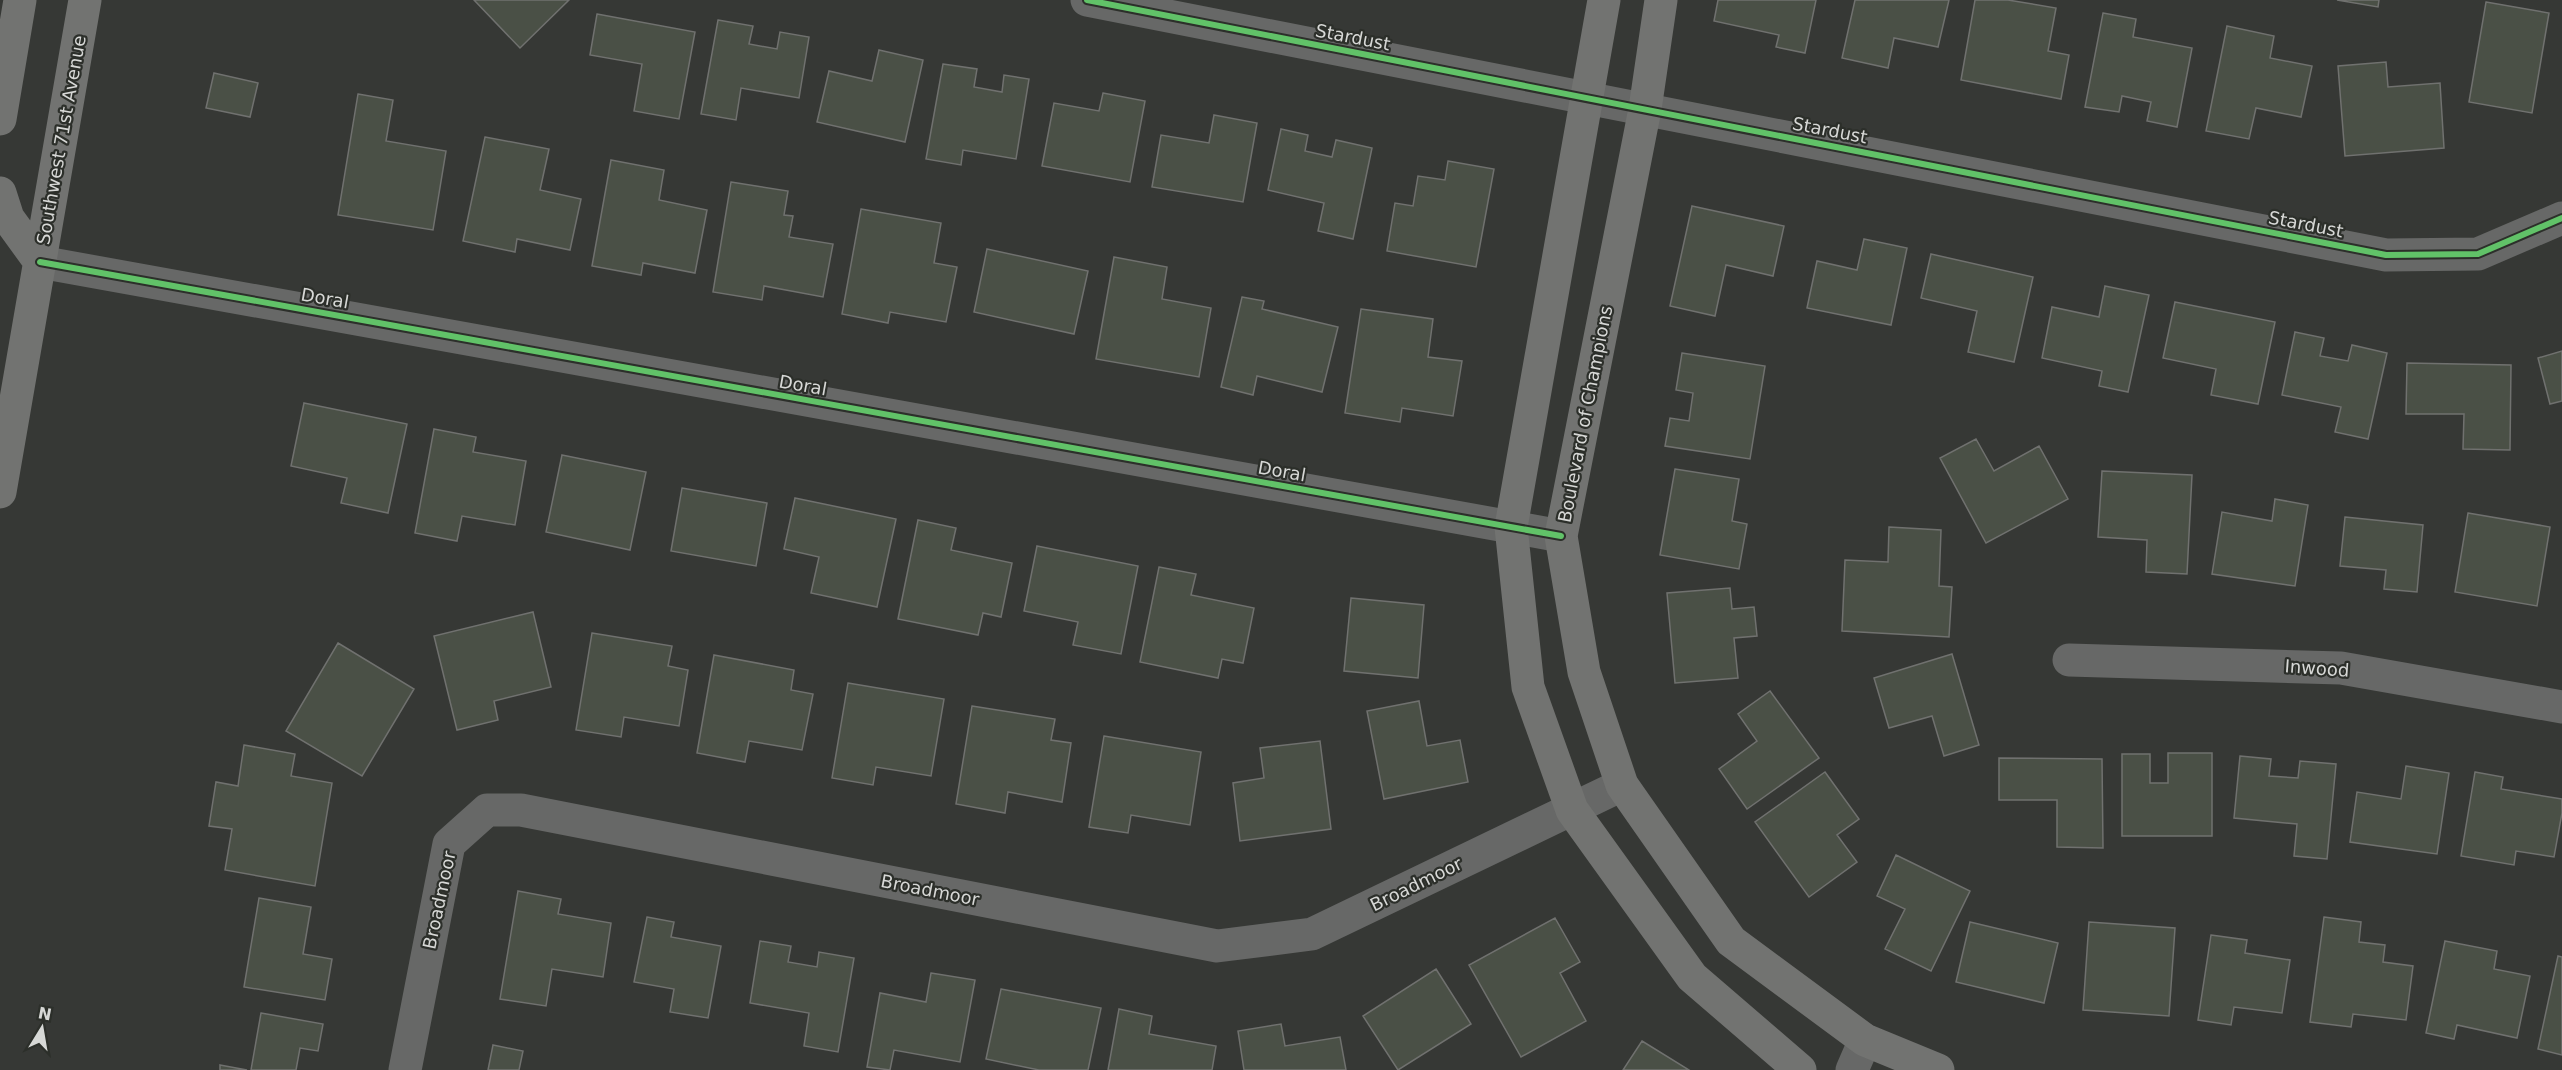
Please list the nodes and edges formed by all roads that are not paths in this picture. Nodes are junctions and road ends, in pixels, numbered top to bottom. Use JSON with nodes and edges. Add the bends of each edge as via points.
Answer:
{"nodes":[{"id":1,"x":2,"y":0,"type":"edge"},
{"id":2,"x":21,"y":0,"type":"edge"},
{"id":3,"x":85,"y":0,"type":"edge"},
{"id":4,"x":1087,"y":0,"type":"edge"},
{"id":5,"x":1604,"y":0,"type":"edge"},
{"id":6,"x":1661,"y":0,"type":"edge"},
{"id":7,"x":0,"y":8,"type":"edge"},
{"id":8,"x":1587,"y":98,"type":"junction"},
{"id":9,"x":1645,"y":109,"type":"junction"},
{"id":10,"x":0,"y":119,"type":"edge"},
{"id":11,"x":0,"y":193,"type":"edge"},
{"id":12,"x":2562,"y":218,"type":"edge"},
{"id":13,"x":40,"y":262,"type":"junction"},
{"id":14,"x":0,"y":492,"type":"edge"},
{"id":15,"x":1511,"y":527,"type":"junction"},
{"id":16,"x":1561,"y":536,"type":"junction"},
{"id":17,"x":2069,"y":660,"type":"dead end"},
{"id":18,"x":2562,"y":707,"type":"edge"},
{"id":19,"x":1622,"y":785,"type":"junction"},
{"id":20,"x":1572,"y":810,"type":"junction"},
{"id":21,"x":1865,"y":1040,"type":"junction"},
{"id":22,"x":405,"y":1070,"type":"edge"},
{"id":23,"x":1800,"y":1070,"type":"edge"},
{"id":24,"x":1851,"y":1070,"type":"edge"},
{"id":25,"x":1938,"y":1070,"type":"edge"}],
"edges":[{"from":1,"to":7,"type":"street"},
{"from":2,"to":10,"type":"street"},
{"from":3,"to":13,"type":"street","name":"Southwest 71st Avenue"},
{"from":4,"to":8,"type":"street","name":"Stardust"},
{"from":5,"to":8,"type":"street"},
{"from":6,"to":9,"type":"street","name":"Boulevard of Champions"},
{"from":8,"to":9,"type":"street","name":"Stardust"},
{"from":8,"to":15,"type":"street"},
{"from":9,"to":12,"type":"street","name":"Stardust","via":[[2386,255],[2478,254]]},
{"from":9,"to":16,"type":"street","name":"Boulevard of Champions"},
{"from":11,"to":13,"type":"street","via":[[8,218]]},
{"from":13,"to":14,"type":"street","name":"Southwest 71st Avenue"},
{"from":13,"to":15,"type":"street","name":"Doral"},
{"from":15,"to":16,"type":"street","name":"Doral"},
{"from":15,"to":20,"type":"street","via":[[1528,687]]},
{"from":16,"to":19,"type":"street","name":"Boulevard of Champions","via":[[1584,672]]},
{"from":17,"to":18,"type":"street","name":"Inwood","via":[[2341,668]]},
{"from":19,"to":20,"type":"street","name":"Broadmoor"},
{"from":19,"to":21,"type":"street","name":"Boulevard of Champions","via":[[1731,941]]},
{"from":20,"to":22,"type":"street","name":"Broadmoor","via":[[1312,933],[1216,946],[521,810],[487,810],[449,844]]},
{"from":20,"to":23,"type":"street","via":[[1692,977]]},
{"from":21,"to":24,"type":"street"},
{"from":21,"to":25,"type":"street","name":"Boulevard of Champions"}]}
